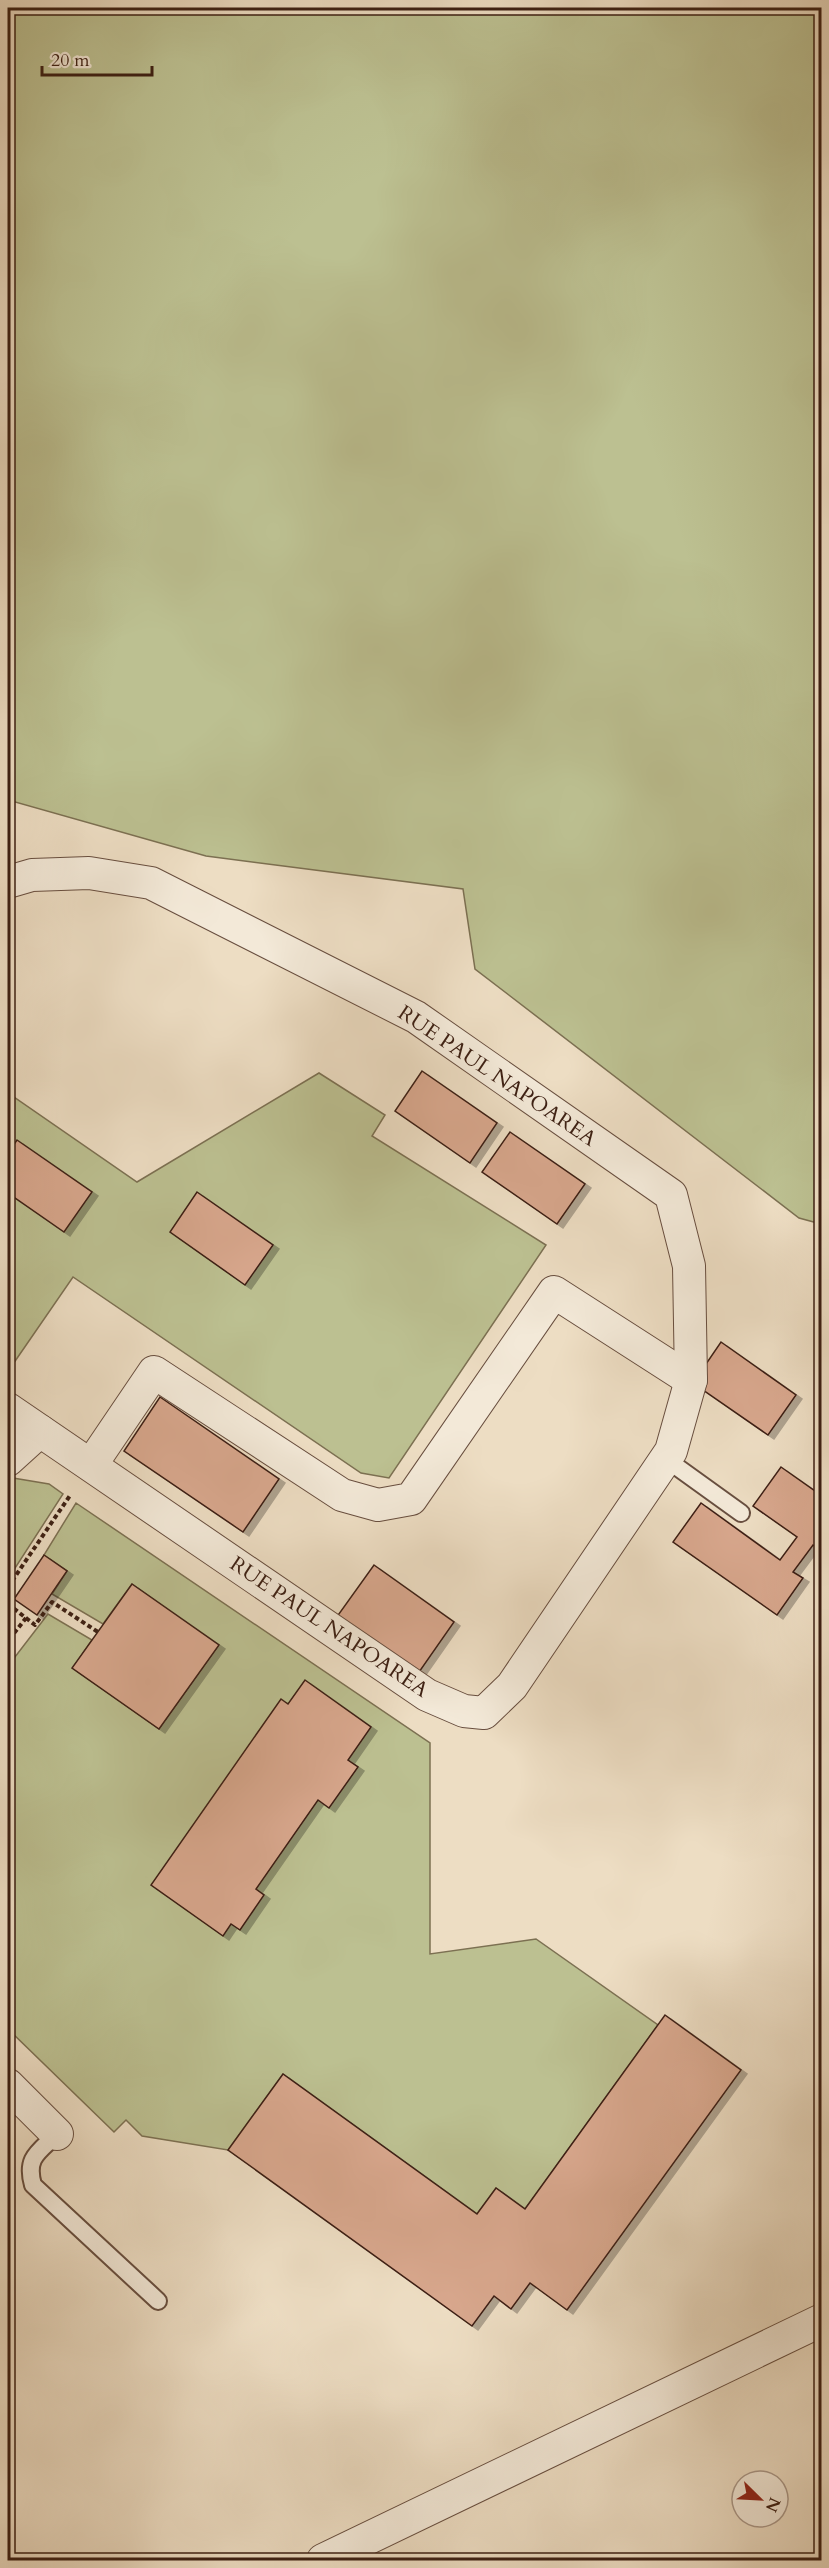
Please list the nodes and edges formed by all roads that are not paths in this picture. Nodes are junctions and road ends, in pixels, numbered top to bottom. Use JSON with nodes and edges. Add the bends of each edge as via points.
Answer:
{"nodes":[{"id":1,"x":8,"y":882,"type":"edge"},
{"id":2,"x":691,"y":1380,"type":"junction"},
{"id":3,"x":8,"y":1409,"type":"edge"},
{"id":4,"x":40,"y":1431,"type":"junction"},
{"id":5,"x":666,"y":1459,"type":"junction"},
{"id":6,"x":8,"y":1460,"type":"edge"},
{"id":7,"x":91,"y":1465,"type":"junction"},
{"id":8,"x":741,"y":1513,"type":"dead end"},
{"id":9,"x":8,"y":2085,"type":"edge"},
{"id":10,"x":57,"y":2134,"type":"joint"},
{"id":11,"x":158,"y":2301,"type":"dead end"},
{"id":12,"x":822,"y":2320,"type":"edge"},
{"id":13,"x":322,"y":2560,"type":"edge"}],
"edges":[{"from":1,"to":2,"type":"street","name":"RUE PAUL NAPOAREA","via":[[32,875],[89,873],[151,883],[416,1017],[670,1196],[688,1266]]},
{"from":2,"to":5,"type":"street","name":"RUE PAUL NAPOAREA"},
{"from":2,"to":7,"type":"street","via":[[554,1292],[411,1499],[378,1505],[342,1495],[153,1372]]},
{"from":3,"to":4,"type":"street","name":"RUE PAUL NAPOAREA"},
{"from":4,"to":6,"type":"street"},
{"from":4,"to":7,"type":"street","name":"RUE PAUL NAPOAREA"},
{"from":5,"to":7,"type":"street","name":"RUE PAUL NAPOAREA","via":[[512,1686],[484,1713],[464,1711],[427,1695]]},
{"from":5,"to":8,"type":"lane"},
{"from":9,"to":10,"type":"street"},
{"from":10,"to":11,"type":"lane","via":[[30,2162],[33,2185]]},
{"from":12,"to":13,"type":"street"}]}
